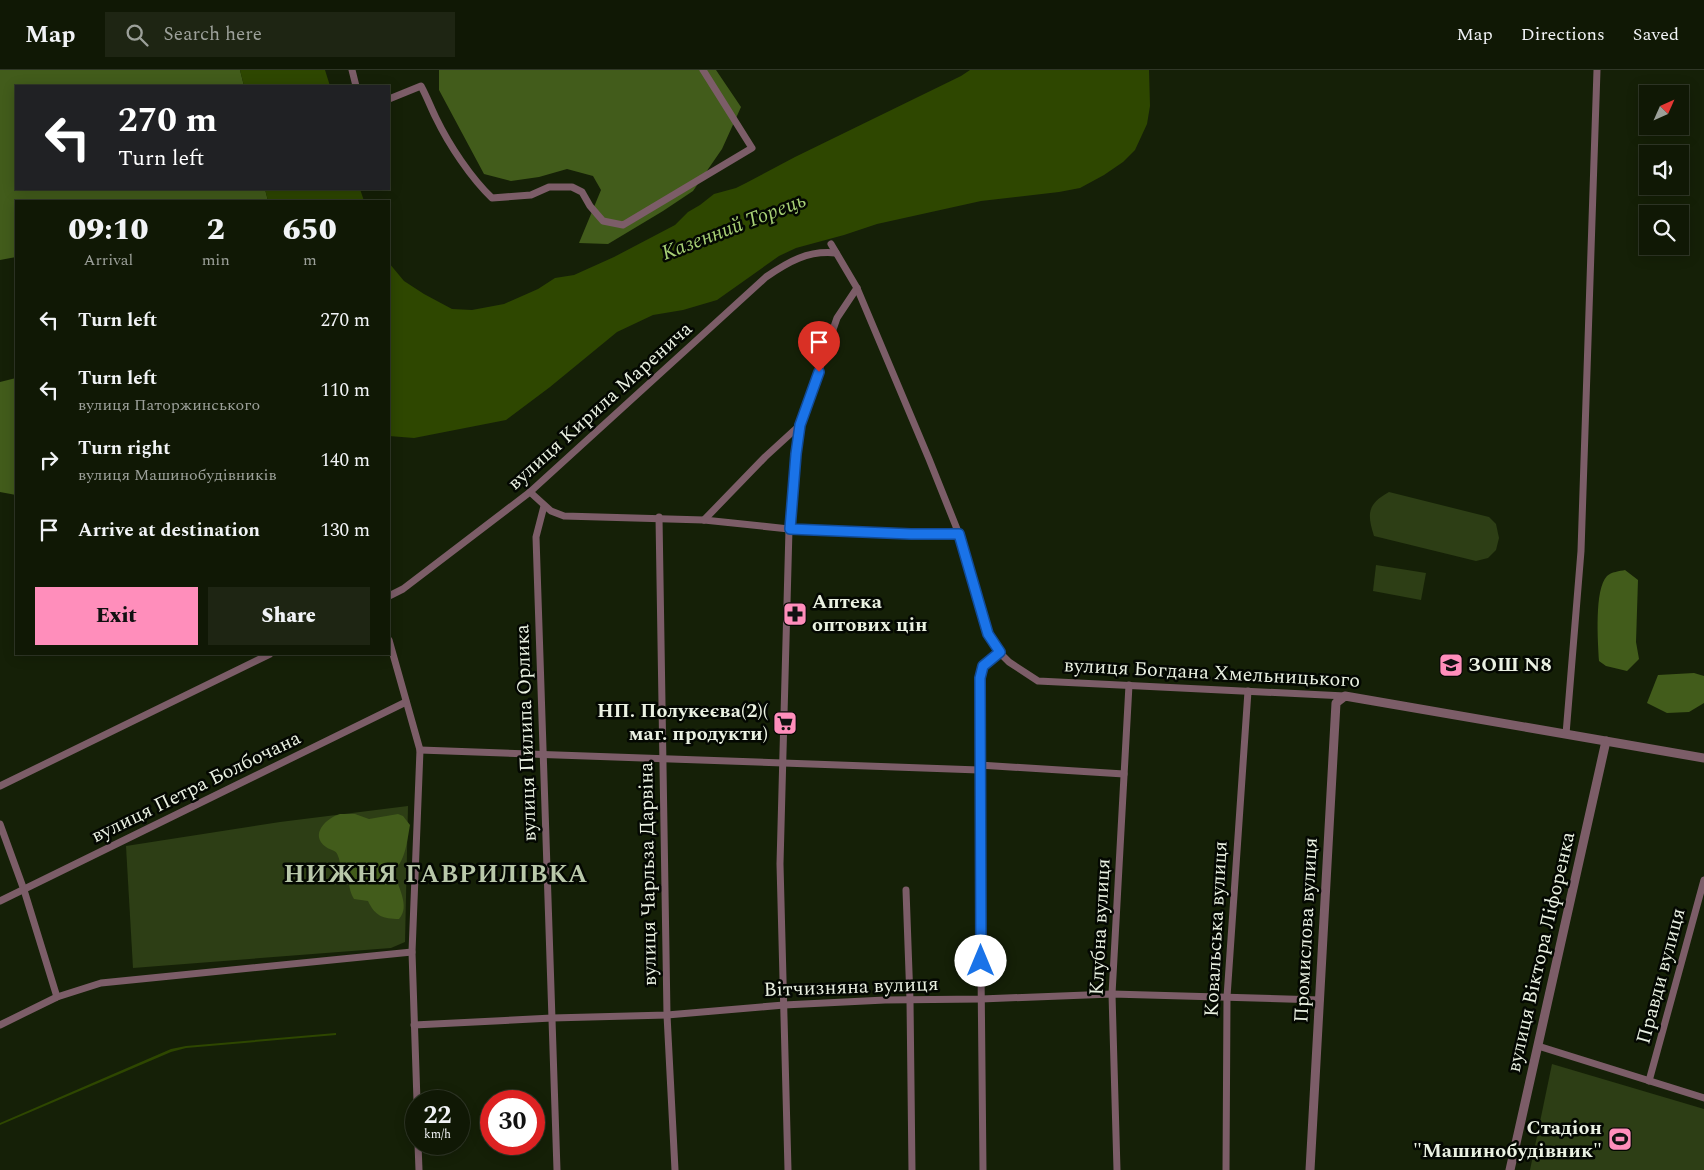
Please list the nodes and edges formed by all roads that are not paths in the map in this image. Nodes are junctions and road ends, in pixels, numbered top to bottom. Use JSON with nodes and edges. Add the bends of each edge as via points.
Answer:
{"nodes":[{"id":1,"x":352,"y":70,"type":"edge"},
{"id":2,"x":704,"y":70,"type":"edge"},
{"id":3,"x":1597,"y":70,"type":"edge"},
{"id":4,"x":356,"y":85,"type":"edge"},
{"id":5,"x":390,"y":100,"type":"edge"},
{"id":6,"x":831,"y":244,"type":"dead end"},
{"id":7,"x":836,"y":252,"type":"junction"},
{"id":8,"x":857,"y":288,"type":"junction"},
{"id":9,"x":800,"y":425,"type":"junction"},
{"id":10,"x":530,"y":492,"type":"junction"},
{"id":11,"x":544,"y":506,"type":"junction"},
{"id":12,"x":659,"y":517,"type":"junction"},
{"id":13,"x":704,"y":520,"type":"junction"},
{"id":14,"x":790,"y":529,"type":"junction"},
{"id":15,"x":959,"y":534,"type":"junction"},
{"id":16,"x":390,"y":596,"type":"edge"},
{"id":17,"x":390,"y":644,"type":"edge"},
{"id":18,"x":1000,"y":652,"type":"junction"},
{"id":19,"x":268,"y":655,"type":"edge"},
{"id":20,"x":1129,"y":686,"type":"junction"},
{"id":21,"x":1248,"y":691,"type":"junction"},
{"id":22,"x":1345,"y":696,"type":"junction"},
{"id":23,"x":406,"y":702,"type":"junction"},
{"id":24,"x":1566,"y":734,"type":"junction"},
{"id":25,"x":1606,"y":742,"type":"junction"},
{"id":26,"x":420,"y":750,"type":"junction"},
{"id":27,"x":543,"y":754,"type":"junction"},
{"id":28,"x":663,"y":758,"type":"junction"},
{"id":29,"x":1704,"y":758,"type":"edge"},
{"id":30,"x":783,"y":763,"type":"junction"},
{"id":31,"x":979,"y":768,"type":"junction"},
{"id":32,"x":1124,"y":774,"type":"junction"},
{"id":33,"x":0,"y":786,"type":"edge"},
{"id":34,"x":0,"y":824,"type":"edge"},
{"id":35,"x":1704,"y":880,"type":"edge"},
{"id":36,"x":24,"y":890,"type":"junction"},
{"id":37,"x":906,"y":890,"type":"dead end"},
{"id":38,"x":0,"y":901,"type":"edge"},
{"id":39,"x":412,"y":952,"type":"junction"},
{"id":40,"x":1112,"y":994,"type":"junction"},
{"id":41,"x":58,"y":997,"type":"junction"},
{"id":42,"x":1227,"y":997,"type":"junction"},
{"id":43,"x":981,"y":999,"type":"junction"},
{"id":44,"x":910,"y":1000,"type":"junction"},
{"id":45,"x":1320,"y":1000,"type":"junction"},
{"id":46,"x":784,"y":1005,"type":"junction"},
{"id":47,"x":667,"y":1015,"type":"junction"},
{"id":48,"x":552,"y":1018,"type":"junction"},
{"id":49,"x":0,"y":1025,"type":"edge"},
{"id":50,"x":414,"y":1025,"type":"junction"},
{"id":51,"x":1538,"y":1046,"type":"junction"},
{"id":52,"x":1649,"y":1081,"type":"junction"},
{"id":53,"x":417,"y":1090,"type":"edge"},
{"id":54,"x":1704,"y":1098,"type":"edge"},
{"id":55,"x":418,"y":1155,"type":"edge"},
{"id":56,"x":418,"y":1170,"type":"edge"},
{"id":57,"x":557,"y":1170,"type":"edge"},
{"id":58,"x":675,"y":1170,"type":"edge"},
{"id":59,"x":788,"y":1170,"type":"edge"},
{"id":60,"x":912,"y":1170,"type":"edge"},
{"id":61,"x":983,"y":1170,"type":"edge"},
{"id":62,"x":1117,"y":1170,"type":"edge"},
{"id":63,"x":1226,"y":1170,"type":"edge"},
{"id":64,"x":1310,"y":1170,"type":"edge"},
{"id":65,"x":1510,"y":1170,"type":"edge"}],
"edges":[{"from":1,"to":4,"type":"street"},
{"from":2,"to":5,"type":"street","via":[[752,148],[623,225],[603,221],[582,192],[572,187],[549,187],[531,195],[492,198],[476,183],[436,119],[421,86]]},
{"from":3,"to":24,"type":"street","via":[[1581,551]]},
{"from":6,"to":7,"type":"street","name":"вулиця Богдана Хмельницького"},
{"from":7,"to":8,"type":"street","name":"вулиця Богдана Хмельницького"},
{"from":7,"to":10,"type":"street","name":"вулиця Кирила Маренича","via":[[813,254],[789,262],[766,277]]},
{"from":8,"to":9,"type":"street","via":[[837,318]]},
{"from":8,"to":15,"type":"street","name":"вулиця Богдана Хмельницького"},
{"from":9,"to":13,"type":"street","via":[[764,457]]},
{"from":9,"to":14,"type":"street"},
{"from":10,"to":11,"type":"street"},
{"from":10,"to":16,"type":"street","name":"вулиця Кирила Маренича","via":[[403,589]]},
{"from":11,"to":12,"type":"street","via":[[564,516]]},
{"from":11,"to":27,"type":"street","name":"вулиця Пилипа Орлика","via":[[536,537]]},
{"from":12,"to":13,"type":"street"},
{"from":12,"to":28,"type":"street","name":"вулиця Чарльза Дарвіна"},
{"from":13,"to":14,"type":"street"},
{"from":14,"to":15,"type":"street"},
{"from":14,"to":30,"type":"street"},
{"from":15,"to":18,"type":"street","name":"вулиця Богдана Хмельницького","via":[[988,634]]},
{"from":17,"to":23,"type":"street"},
{"from":18,"to":20,"type":"street","name":"вулиця Богдана Хмельницького","via":[[1038,681]]},
{"from":18,"to":31,"type":"street","via":[[983,666],[980,678]]},
{"from":19,"to":33,"type":"street"},
{"from":20,"to":21,"type":"street","name":"вулиця Богдана Хмельницького"},
{"from":20,"to":32,"type":"street","name":"Клубна вулиця"},
{"from":21,"to":22,"type":"street","name":"вулиця Богдана Хмельницького"},
{"from":21,"to":42,"type":"street","name":"Ковальська вулиця"},
{"from":22,"to":24,"type":"street","name":"вулиця Богдана Хмельницького"},
{"from":22,"to":45,"type":"street","name":"Промислова вулиця","via":[[1336,703]]},
{"from":23,"to":26,"type":"street"},
{"from":23,"to":36,"type":"street","name":"вулиця Петра Болбочана"},
{"from":24,"to":25,"type":"street","name":"вулиця Богдана Хмельницького"},
{"from":25,"to":29,"type":"street","name":"вулиця Богдана Хмельницького"},
{"from":25,"to":51,"type":"street","name":"вулиця Віктора Ліфоренка"},
{"from":26,"to":27,"type":"street"},
{"from":26,"to":39,"type":"street"},
{"from":27,"to":28,"type":"street"},
{"from":27,"to":48,"type":"street","name":"вулиця Пилипа Орлика"},
{"from":28,"to":30,"type":"street"},
{"from":28,"to":47,"type":"street","name":"вулиця Чарльза Дарвіна"},
{"from":30,"to":31,"type":"street"},
{"from":30,"to":46,"type":"street","via":[[780,864]]},
{"from":31,"to":32,"type":"street"},
{"from":31,"to":43,"type":"street"},
{"from":32,"to":40,"type":"street","name":"Клубна вулиця"},
{"from":34,"to":36,"type":"street"},
{"from":35,"to":52,"type":"street","name":"Правди вулиця"},
{"from":36,"to":38,"type":"street","name":"вулиця Петра Болбочана"},
{"from":36,"to":41,"type":"street"},
{"from":37,"to":44,"type":"street"},
{"from":39,"to":41,"type":"street","via":[[101,983]]},
{"from":39,"to":50,"type":"street"},
{"from":40,"to":42,"type":"street","name":"Вітчизняна вулиця"},
{"from":40,"to":43,"type":"street","name":"Вітчизняна вулиця"},
{"from":40,"to":62,"type":"street","name":"Клубна вулиця"},
{"from":41,"to":49,"type":"street"},
{"from":42,"to":45,"type":"street","name":"Вітчизняна вулиця"},
{"from":42,"to":63,"type":"street","name":"Ковальська вулиця"},
{"from":43,"to":44,"type":"street","name":"Вітчизняна вулиця"},
{"from":43,"to":61,"type":"street"},
{"from":44,"to":46,"type":"street","name":"Вітчизняна вулиця"},
{"from":44,"to":60,"type":"street"},
{"from":45,"to":64,"type":"street","name":"Промислова вулиця"},
{"from":46,"to":47,"type":"street","name":"Вітчизняна вулиця"},
{"from":46,"to":59,"type":"street"},
{"from":47,"to":48,"type":"street","name":"Вітчизняна вулиця"},
{"from":47,"to":58,"type":"street","name":"вулиця Чарльза Дарвіна"},
{"from":48,"to":50,"type":"street","name":"Вітчизняна вулиця"},
{"from":48,"to":57,"type":"street","name":"вулиця Пилипа Орлика"},
{"from":50,"to":53,"type":"street"},
{"from":51,"to":52,"type":"street"},
{"from":51,"to":65,"type":"street","name":"вулиця Віктора Ліфоренка"},
{"from":52,"to":54,"type":"street"},
{"from":55,"to":56,"type":"street"}]}
